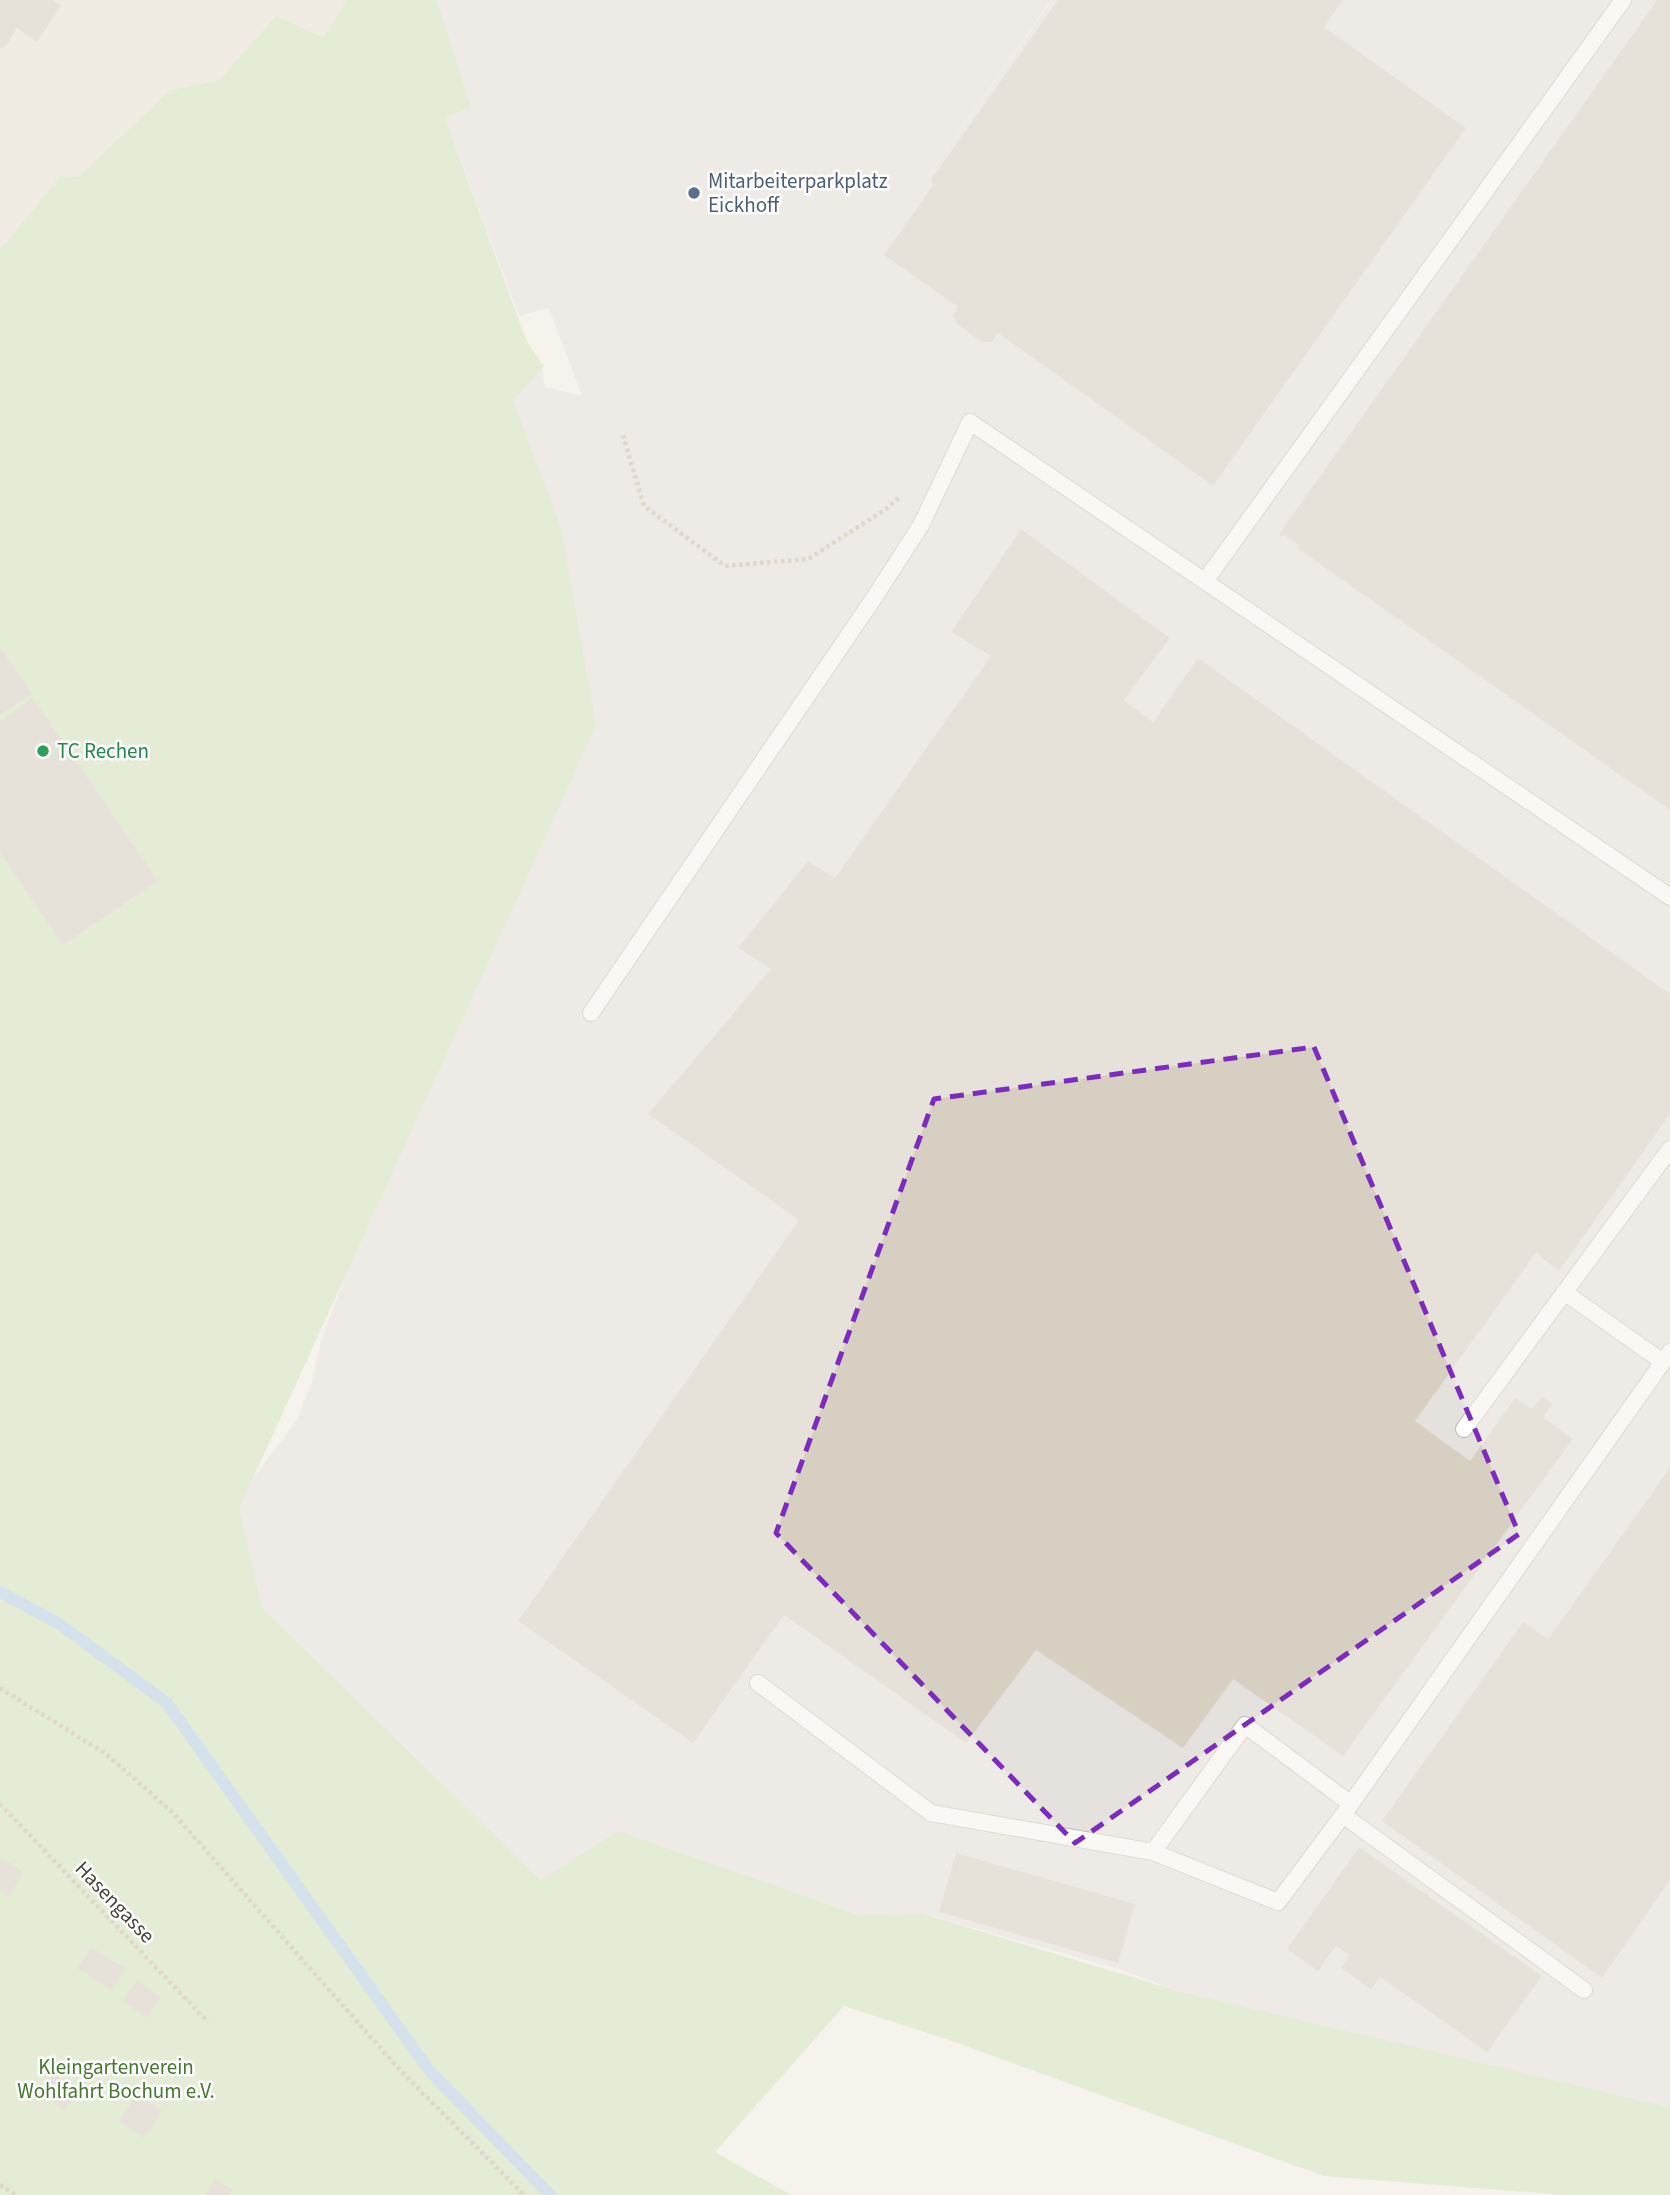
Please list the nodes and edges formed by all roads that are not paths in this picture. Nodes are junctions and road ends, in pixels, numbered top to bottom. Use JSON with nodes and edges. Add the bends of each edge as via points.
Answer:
{"nodes":[{"id":1,"x":1623,"y":0,"type":"edge"},
{"id":2,"x":1205,"y":581,"type":"junction"},
{"id":3,"x":1670,"y":897,"type":"edge"},
{"id":4,"x":591,"y":1013,"type":"dead end"},
{"id":5,"x":1670,"y":1149,"type":"edge"},
{"id":6,"x":1564,"y":1292,"type":"junction"},
{"id":7,"x":1667,"y":1357,"type":"edge"},
{"id":8,"x":1464,"y":1429,"type":"dead end"},
{"id":9,"x":758,"y":1683,"type":"dead end"},
{"id":10,"x":1347,"y":1809,"type":"junction"},
{"id":11,"x":1153,"y":1852,"type":"junction"},
{"id":12,"x":1584,"y":1990,"type":"dead end"}],
"edges":[{"from":1,"to":2,"type":"lane"},
{"from":2,"to":3,"type":"lane"},
{"from":2,"to":4,"type":"lane","via":[[970,422],[921,525]]},
{"from":5,"to":6,"type":"lane"},
{"from":6,"to":7,"type":"lane"},
{"from":6,"to":8,"type":"lane"},
{"from":7,"to":10,"type":"lane"},
{"from":9,"to":11,"type":"lane","via":[[931,1813]]},
{"from":10,"to":11,"type":"lane","via":[[1278,1902]]},
{"from":10,"to":11,"type":"lane","via":[[1245,1726]]},
{"from":10,"to":12,"type":"lane"}]}
